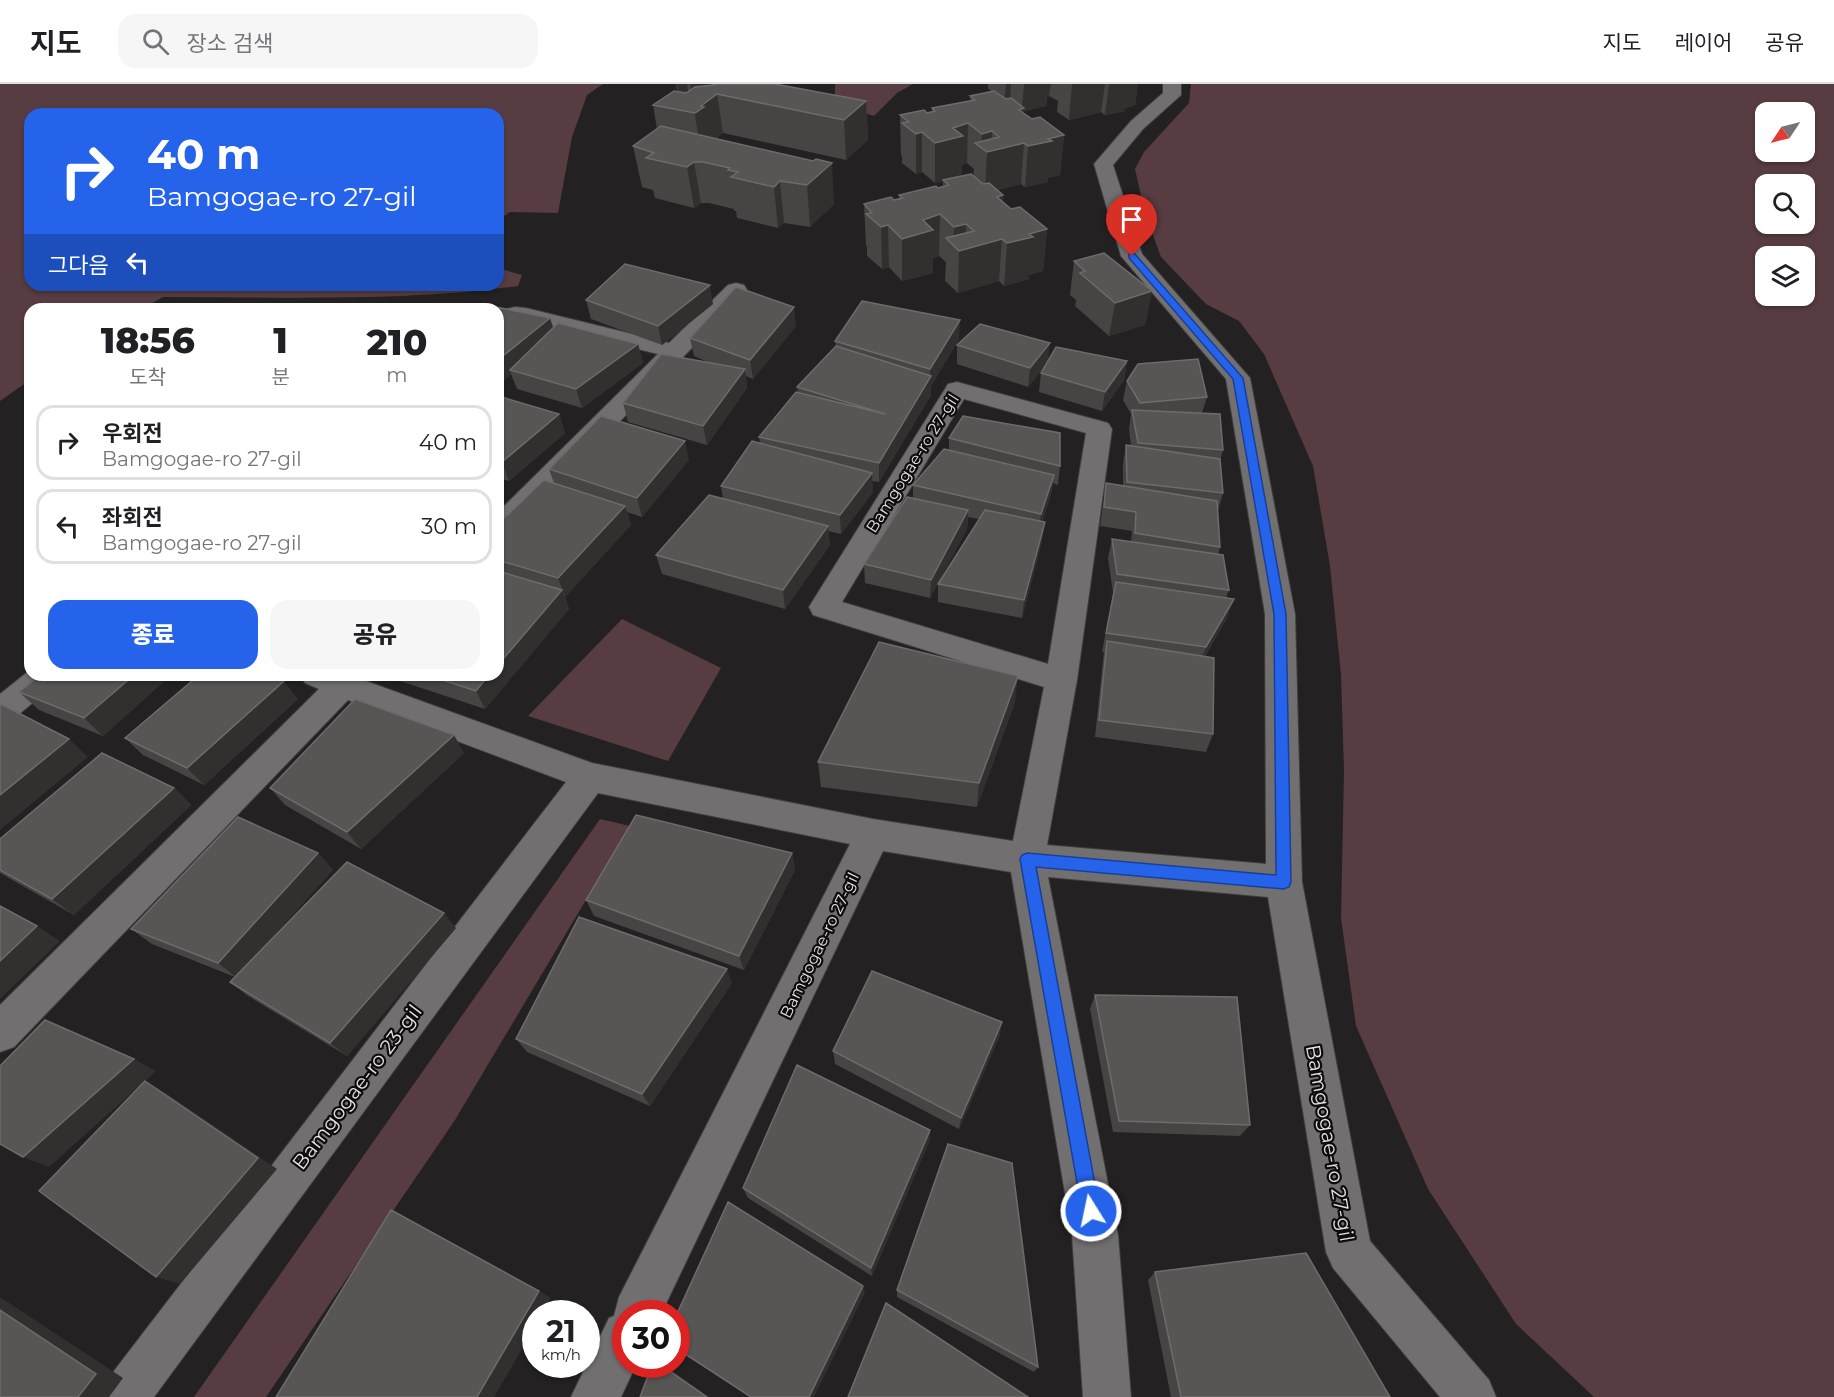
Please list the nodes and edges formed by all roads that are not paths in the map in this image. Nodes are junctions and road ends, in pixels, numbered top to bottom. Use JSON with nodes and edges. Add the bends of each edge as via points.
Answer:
{"nodes":[{"id":1,"x":1172,"y":84,"type":"edge"},
{"id":2,"x":736,"y":290,"type":"edge"},
{"id":3,"x":504,"y":317,"type":"edge"},
{"id":4,"x":673,"y":351,"type":"junction"},
{"id":5,"x":504,"y":522,"type":"edge"},
{"id":6,"x":1061,"y":680,"type":"junction"},
{"id":7,"x":38,"y":681,"type":"edge"},
{"id":8,"x":334,"y":681,"type":"edge"},
{"id":9,"x":345,"y":681,"type":"edge"},
{"id":10,"x":0,"y":712,"type":"edge"},
{"id":11,"x":590,"y":777,"type":"junction"},
{"id":12,"x":873,"y":834,"type":"junction"},
{"id":13,"x":1027,"y":859,"type":"junction"},
{"id":14,"x":1284,"y":882,"type":"junction"},
{"id":15,"x":0,"y":1033,"type":"edge"},
{"id":16,"x":643,"y":1300,"type":"edge"},
{"id":17,"x":612,"y":1363,"type":"edge"},
{"id":18,"x":124,"y":1397,"type":"edge"},
{"id":19,"x":595,"y":1397,"type":"edge"},
{"id":20,"x":1107,"y":1397,"type":"edge"},
{"id":21,"x":1472,"y":1397,"type":"edge"}],
"edges":[{"from":1,"to":14,"type":"street","name":"Bamgogae-ro 27-gil","via":[[1172,95],[1137,124],[1103,164],[1132,256],[1238,378],[1280,614]]},
{"from":2,"to":4,"type":"street"},
{"from":3,"to":4,"type":"street","via":[[526,315]]},
{"from":4,"to":5,"type":"street"},
{"from":6,"to":6,"type":"street","name":"Bamgogae-ro 27-gil","via":[[1099,429],[957,388],[824,607]]},
{"from":6,"to":13,"type":"street","name":"Bamgogae-ro 27-gil"},
{"from":7,"to":10,"type":"street"},
{"from":8,"to":15,"type":"street"},
{"from":9,"to":11,"type":"street"},
{"from":11,"to":12,"type":"street"},
{"from":11,"to":18,"type":"street","name":"Bamgogae-ro 23-gil"},
{"from":12,"to":13,"type":"street"},
{"from":12,"to":16,"type":"street","name":"Bamgogae-ro 27-gil"},
{"from":13,"to":14,"type":"street"},
{"from":13,"to":20,"type":"street","name":"Bamgogae-ro 27-gil","via":[[1095,1235]]},
{"from":14,"to":21,"type":"street","name":"Bamgogae-ro 27-gil","via":[[1349,1252]]},
{"from":17,"to":19,"type":"street"}]}
